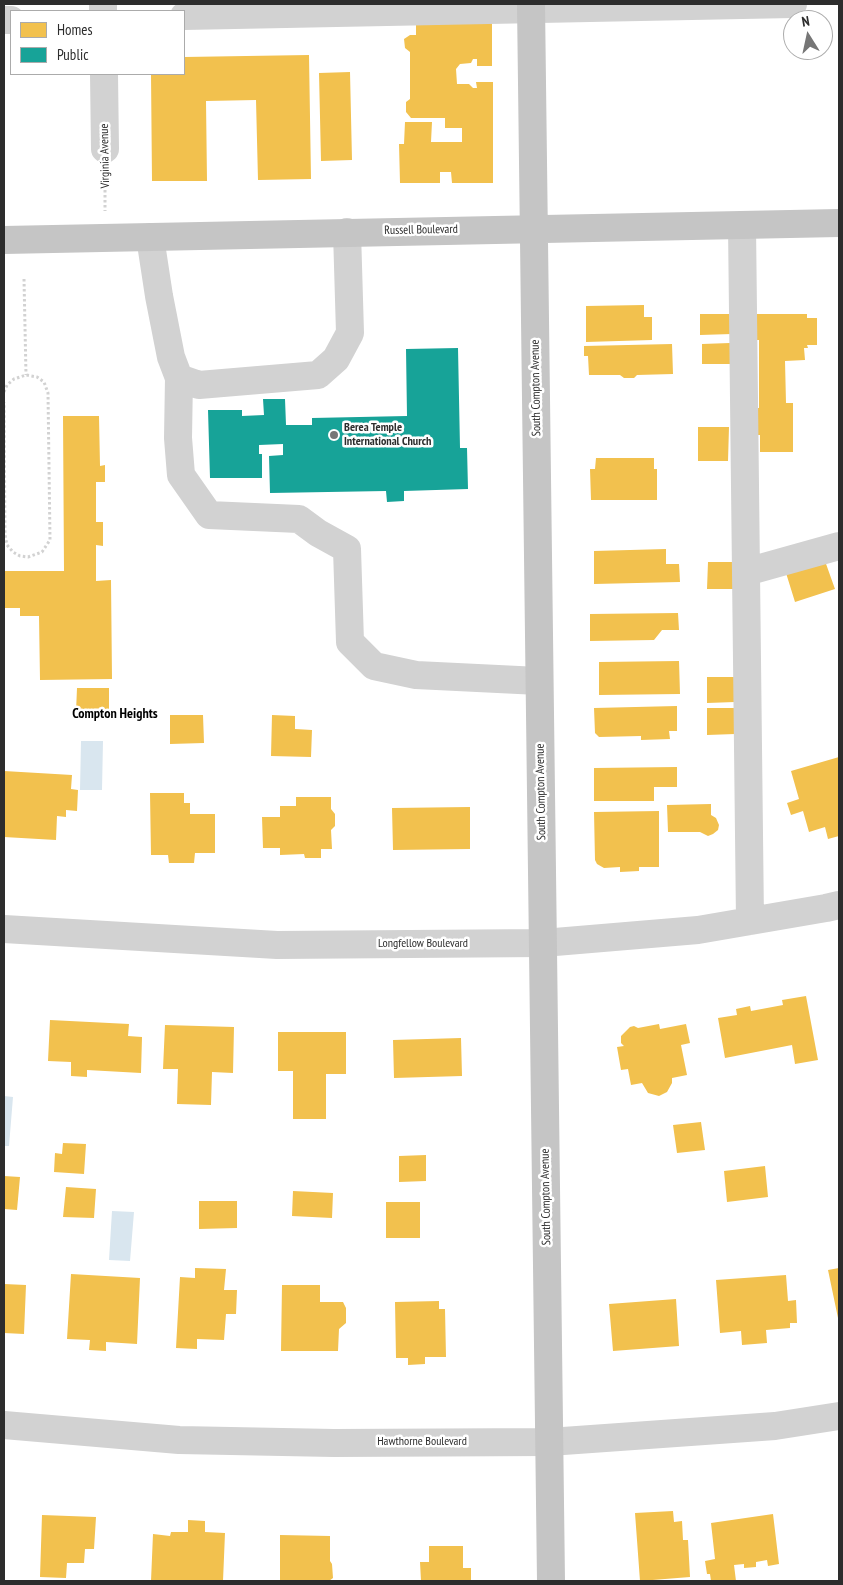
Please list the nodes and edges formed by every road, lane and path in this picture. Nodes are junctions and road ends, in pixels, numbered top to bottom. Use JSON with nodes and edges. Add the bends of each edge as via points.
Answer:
{"nodes":[{"id":1,"x":793,"y":4,"type":"edge"},
{"id":2,"x":531,"y":6,"type":"edge"},
{"id":3,"x":308,"y":9,"type":"edge"},
{"id":4,"x":185,"y":16,"type":"edge"},
{"id":5,"x":104,"y":75,"type":"edge"},
{"id":6,"x":105,"y":149,"type":"joint"},
{"id":7,"x":839,"y":223,"type":"edge"},
{"id":8,"x":742,"y":225,"type":"junction"},
{"id":9,"x":534,"y":228,"type":"junction"},
{"id":10,"x":347,"y":232,"type":"junction"},
{"id":11,"x":150,"y":237,"type":"junction"},
{"id":12,"x":106,"y":238,"type":"junction"},
{"id":13,"x":4,"y":240,"type":"edge"},
{"id":14,"x":24,"y":279,"type":"dead end"},
{"id":15,"x":26,"y":376,"type":"junction"},
{"id":16,"x":179,"y":378,"type":"junction"},
{"id":17,"x":4,"y":392,"type":"edge"},
{"id":18,"x":4,"y":402,"type":"edge"},
{"id":19,"x":839,"y":546,"type":"edge"},
{"id":20,"x":746,"y":572,"type":"junction"},
{"id":21,"x":539,"y":680,"type":"junction"},
{"id":22,"x":839,"y":905,"type":"edge"},
{"id":23,"x":750,"y":921,"type":"junction"},
{"id":24,"x":4,"y":929,"type":"edge"},
{"id":25,"x":543,"y":943,"type":"junction"},
{"id":26,"x":839,"y":1416,"type":"edge"},
{"id":27,"x":4,"y":1425,"type":"edge"},
{"id":28,"x":549,"y":1442,"type":"junction"},
{"id":29,"x":551,"y":1581,"type":"edge"}],
"edges":[{"from":1,"to":2,"type":"street"},
{"from":2,"to":3,"type":"street"},
{"from":2,"to":9,"type":"main road","name":"South Compton Avenue"},
{"from":3,"to":4,"type":"street"},
{"from":5,"to":6,"type":"street","name":"Virginia Avenue"},
{"from":6,"to":12,"type":"path","name":"Virginia Avenue"},
{"from":7,"to":8,"type":"main road","name":"Russell Boulevard"},
{"from":8,"to":9,"type":"main road","name":"Russell Boulevard"},
{"from":8,"to":20,"type":"street"},
{"from":9,"to":10,"type":"main road","name":"Russell Boulevard"},
{"from":9,"to":21,"type":"main road","name":"South Compton Avenue"},
{"from":10,"to":11,"type":"main road","name":"Russell Boulevard"},
{"from":10,"to":16,"type":"street","via":[[350,333],[336,359],[318,375],[199,385]]},
{"from":11,"to":12,"type":"main road","name":"Russell Boulevard"},
{"from":11,"to":16,"type":"street","via":[[158,296],[171,357]]},
{"from":12,"to":13,"type":"main road","name":"Russell Boulevard"},
{"from":14,"to":15,"type":"path"},
{"from":15,"to":17,"type":"path","via":[[7,384]]},
{"from":15,"to":18,"type":"path","via":[[37,377],[44,382],[48,393],[50,534],[47,547],[28,557],[13,552],[5,535]]},
{"from":16,"to":21,"type":"street","via":[[181,475],[209,515],[299,519],[347,550],[350,642],[374,666],[416,675]]},
{"from":19,"to":20,"type":"street"},
{"from":20,"to":23,"type":"street"},
{"from":21,"to":25,"type":"main road","name":"South Compton Avenue"},
{"from":22,"to":23,"type":"street","name":"Longfellow Boulevard"},
{"from":23,"to":25,"type":"street","name":"Longfellow Boulevard","via":[[698,930]]},
{"from":24,"to":25,"type":"street","name":"Longfellow Boulevard","via":[[277,945]]},
{"from":25,"to":28,"type":"main road","name":"South Compton Avenue"},
{"from":26,"to":28,"type":"street","name":"Hawthorne Boulevard","via":[[775,1426]]},
{"from":27,"to":28,"type":"street","name":"Hawthorne Boulevard","via":[[179,1440]]},
{"from":28,"to":29,"type":"main road","name":"South Compton Avenue"}]}
